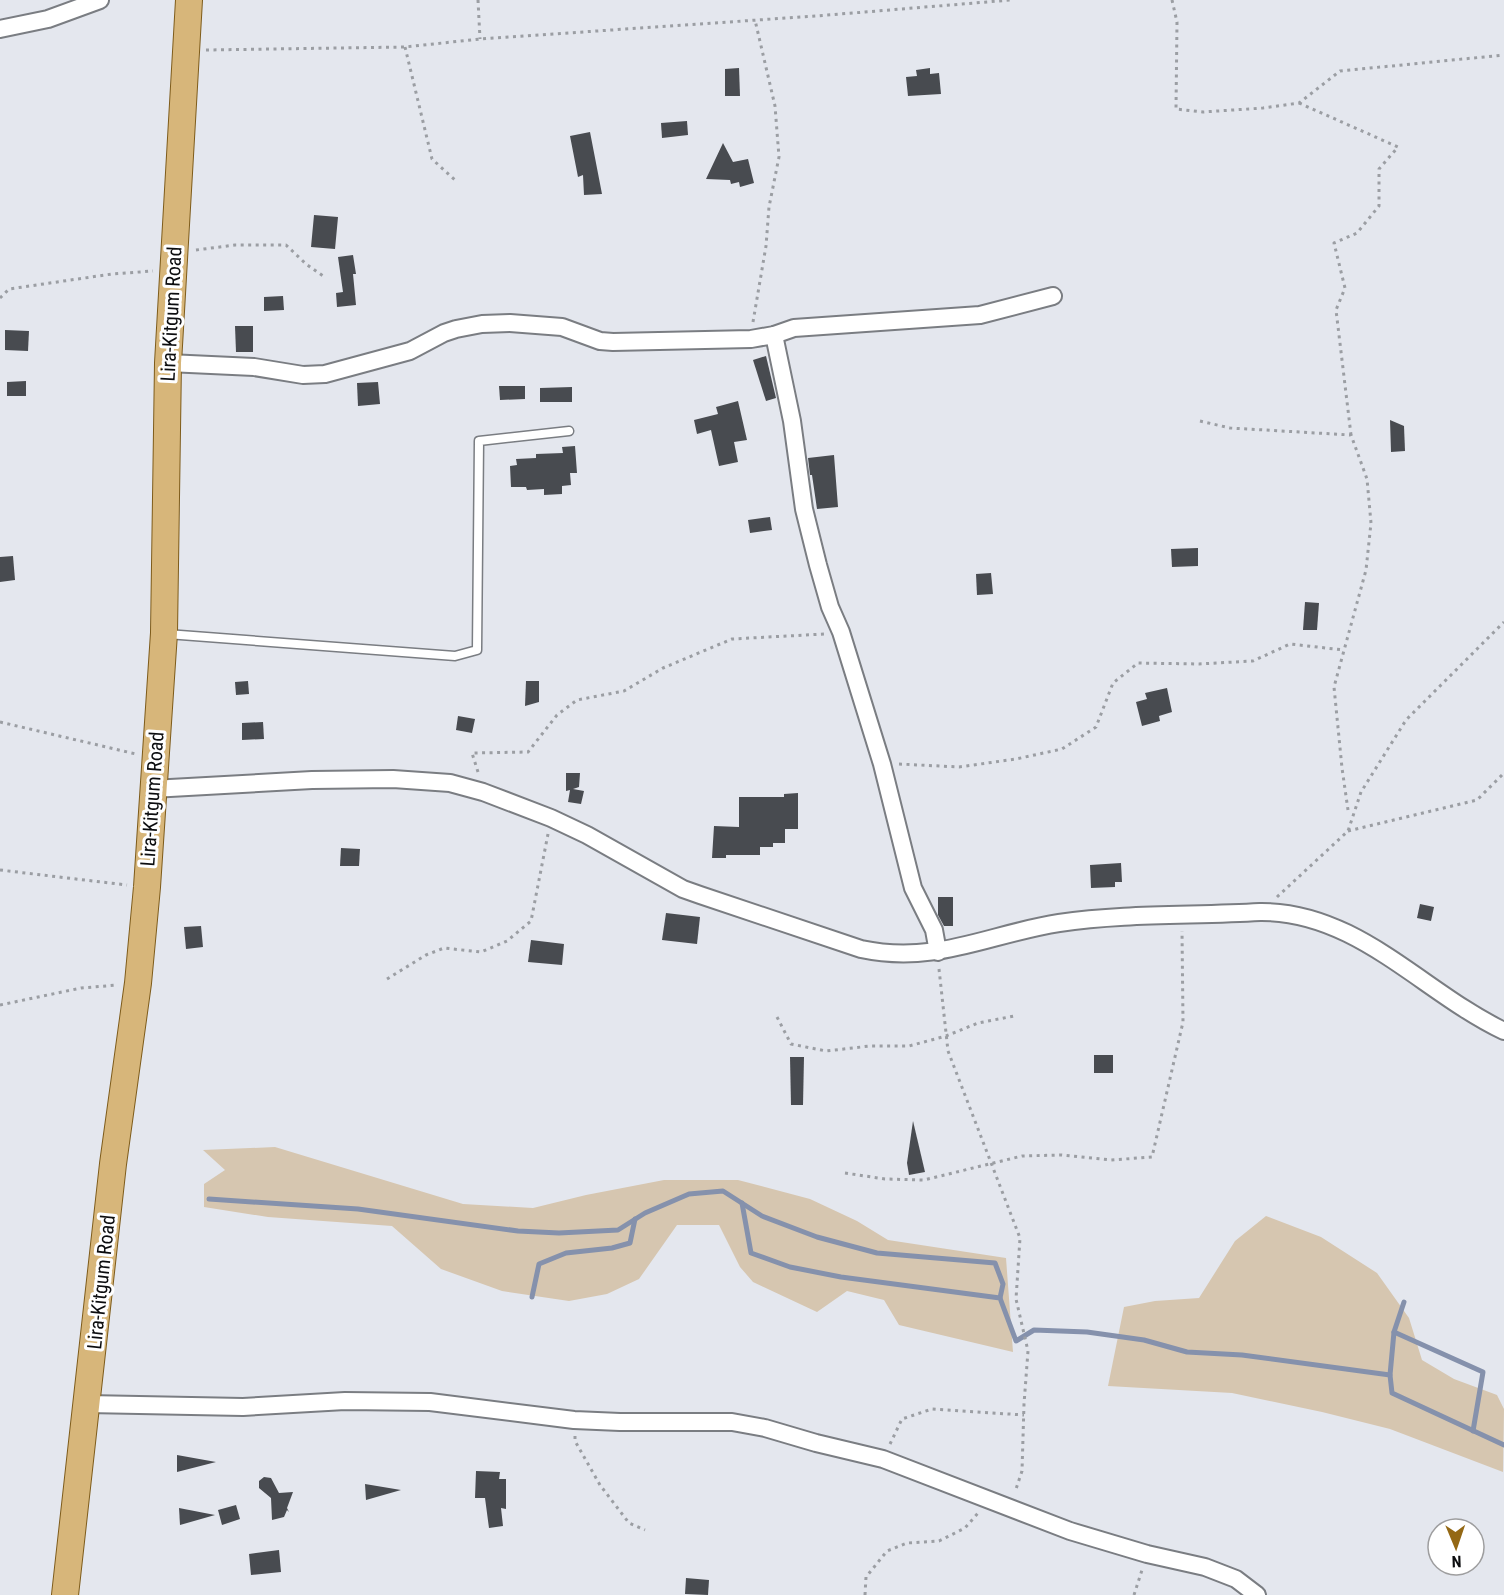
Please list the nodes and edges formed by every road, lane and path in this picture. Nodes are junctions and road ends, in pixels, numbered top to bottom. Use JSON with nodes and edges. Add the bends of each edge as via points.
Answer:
{"nodes":[{"id":1,"x":100,"y":0,"type":"edge"},
{"id":2,"x":189,"y":0,"type":"edge"},
{"id":3,"x":478,"y":0,"type":"edge"},
{"id":4,"x":1011,"y":0,"type":"edge"},
{"id":5,"x":1172,"y":0,"type":"edge"},
{"id":6,"x":755,"y":20,"type":"junction"},
{"id":7,"x":0,"y":29,"type":"edge"},
{"id":8,"x":480,"y":39,"type":"junction"},
{"id":9,"x":405,"y":47,"type":"junction"},
{"id":10,"x":186,"y":51,"type":"junction"},
{"id":11,"x":1504,"y":55,"type":"edge"},
{"id":12,"x":1299,"y":103,"type":"junction"},
{"id":13,"x":456,"y":181,"type":"dead end"},
{"id":14,"x":174,"y":261,"type":"junction"},
{"id":15,"x":326,"y":278,"type":"dead end"},
{"id":16,"x":1053,"y":296,"type":"dead end"},
{"id":17,"x":0,"y":298,"type":"edge"},
{"id":18,"x":774,"y":335,"type":"junction"},
{"id":19,"x":751,"y":339,"type":"junction"},
{"id":20,"x":168,"y":363,"type":"junction"},
{"id":21,"x":1200,"y":421,"type":"dead end"},
{"id":22,"x":569,"y":431,"type":"dead end"},
{"id":23,"x":1351,"y":435,"type":"junction"},
{"id":24,"x":1504,"y":622,"type":"edge"},
{"id":25,"x":841,"y":632,"type":"junction"},
{"id":26,"x":164,"y":633,"type":"junction"},
{"id":27,"x":1344,"y":650,"type":"junction"},
{"id":28,"x":0,"y":722,"type":"edge"},
{"id":29,"x":155,"y":752,"type":"junction"},
{"id":30,"x":882,"y":764,"type":"junction"},
{"id":31,"x":1504,"y":774,"type":"edge"},
{"id":32,"x":152,"y":789,"type":"junction"},
{"id":33,"x":483,"y":792,"type":"junction"},
{"id":34,"x":1348,"y":810,"type":"dead end"},
{"id":35,"x":551,"y":818,"type":"junction"},
{"id":36,"x":1348,"y":831,"type":"junction"},
{"id":37,"x":0,"y":870,"type":"edge"},
{"id":38,"x":147,"y":887,"type":"junction"},
{"id":39,"x":1260,"y":912,"type":"junction"},
{"id":40,"x":1182,"y":915,"type":"junction"},
{"id":41,"x":938,"y":952,"type":"junction"},
{"id":42,"x":387,"y":979,"type":"dead end"},
{"id":43,"x":138,"y":983,"type":"junction"},
{"id":44,"x":0,"y":1005,"type":"edge"},
{"id":45,"x":1014,"y":1016,"type":"dead end"},
{"id":46,"x":777,"y":1017,"type":"dead end"},
{"id":47,"x":1504,"y":1031,"type":"edge"},
{"id":48,"x":946,"y":1036,"type":"junction"},
{"id":49,"x":991,"y":1164,"type":"junction"},
{"id":50,"x":845,"y":1173,"type":"dead end"},
{"id":51,"x":87,"y":1404,"type":"junction"},
{"id":52,"x":1024,"y":1415,"type":"junction"},
{"id":53,"x":574,"y":1420,"type":"junction"},
{"id":54,"x":883,"y":1459,"type":"junction"},
{"id":55,"x":989,"y":1501,"type":"junction"},
{"id":56,"x":1009,"y":1508,"type":"junction"},
{"id":57,"x":645,"y":1530,"type":"dead end"},
{"id":58,"x":1147,"y":1554,"type":"junction"},
{"id":59,"x":65,"y":1595,"type":"edge"},
{"id":60,"x":865,"y":1595,"type":"edge"},
{"id":61,"x":1134,"y":1595,"type":"edge"},
{"id":62,"x":1257,"y":1595,"type":"edge"}],
"edges":[{"from":1,"to":7,"type":"street","via":[[48,19]]},
{"from":2,"to":10,"type":"main road","name":"Lira-Kitgum Road"},
{"from":3,"to":8,"type":"path"},
{"from":4,"to":6,"type":"path"},
{"from":5,"to":12,"type":"path","via":[[1177,22],[1176,109],[1203,112]]},
{"from":6,"to":8,"type":"path"},
{"from":6,"to":19,"type":"path","via":[[775,106],[779,157]]},
{"from":8,"to":9,"type":"path"},
{"from":9,"to":10,"type":"path"},
{"from":9,"to":13,"type":"path","via":[[432,159]]},
{"from":10,"to":14,"type":"main road","name":"Lira-Kitgum Road"},
{"from":11,"to":12,"type":"path","via":[[1340,71]]},
{"from":12,"to":23,"type":"path","via":[[1398,147],[1379,169],[1379,206],[1357,233],[1334,243],[1346,288],[1336,310]]},
{"from":14,"to":15,"type":"path","via":[[235,245],[286,245]]},
{"from":14,"to":17,"type":"path","via":[[9,289]]},
{"from":14,"to":20,"type":"main road","name":"Lira-Kitgum Road"},
{"from":16,"to":18,"type":"street","via":[[980,315],[794,328]]},
{"from":18,"to":19,"type":"street"},
{"from":18,"to":25,"type":"street","via":[[792,421],[804,509],[830,607]]},
{"from":19,"to":20,"type":"street","via":[[613,342],[562,327],[482,324],[444,333],[410,351],[325,374]]},
{"from":20,"to":26,"type":"main road","name":"Lira-Kitgum Road"},
{"from":21,"to":23,"type":"path","via":[[1230,428]]},
{"from":22,"to":26,"type":"lane","via":[[479,441],[477,650],[455,656]]},
{"from":23,"to":27,"type":"path","via":[[1367,479],[1371,523],[1366,570]]},
{"from":24,"to":36,"type":"path","via":[[1406,720],[1361,792]]},
{"from":25,"to":30,"type":"street"},
{"from":25,"to":33,"type":"path","via":[[732,639],[663,668],[624,690],[577,700],[557,715],[528,752],[472,753]]},
{"from":26,"to":29,"type":"main road","name":"Lira-Kitgum Road"},
{"from":27,"to":30,"type":"path","via":[[1290,644],[1253,661],[1138,663],[1113,683],[1096,727],[1062,749],[959,767]]},
{"from":27,"to":34,"type":"path","via":[[1334,687]]},
{"from":28,"to":29,"type":"path","via":[[142,756]]},
{"from":29,"to":32,"type":"main road","name":"Lira-Kitgum Road"},
{"from":30,"to":41,"type":"street","via":[[913,888],[934,930]]},
{"from":31,"to":36,"type":"path","via":[[1477,800]]},
{"from":32,"to":33,"type":"street","via":[[393,779],[450,783]]},
{"from":32,"to":38,"type":"main road","name":"Lira-Kitgum Road"},
{"from":33,"to":35,"type":"street"},
{"from":35,"to":41,"type":"street","via":[[700,896],[861,949],[899,954]]},
{"from":35,"to":42,"type":"path","via":[[531,921],[507,941],[481,952],[444,948]]},
{"from":36,"to":39,"type":"path"},
{"from":37,"to":38,"type":"path"},
{"from":38,"to":43,"type":"main road","name":"Lira-Kitgum Road"},
{"from":39,"to":40,"type":"street"},
{"from":39,"to":47,"type":"street","via":[[1297,915],[1369,944]]},
{"from":40,"to":41,"type":"street","via":[[1060,923]]},
{"from":40,"to":49,"type":"path","via":[[1183,1022],[1152,1157],[1111,1160],[1022,1156]]},
{"from":41,"to":48,"type":"path"},
{"from":43,"to":44,"type":"path","via":[[81,988]]},
{"from":43,"to":51,"type":"main road","name":"Lira-Kitgum Road","via":[[113,1164]]},
{"from":45,"to":48,"type":"path","via":[[978,1023]]},
{"from":46,"to":48,"type":"path","via":[[791,1044],[826,1051],[909,1046]]},
{"from":48,"to":49,"type":"path","via":[[961,1089]]},
{"from":49,"to":50,"type":"path","via":[[924,1180]]},
{"from":49,"to":52,"type":"path","via":[[1020,1238],[1016,1299],[1028,1351]]},
{"from":51,"to":53,"type":"street","via":[[243,1407],[345,1401],[430,1402]]},
{"from":51,"to":59,"type":"main road","name":"Lira-Kitgum Road"},
{"from":52,"to":54,"type":"path","via":[[932,1408],[902,1419]]},
{"from":52,"to":56,"type":"path","via":[[1022,1471]]},
{"from":53,"to":54,"type":"street","via":[[732,1422]]},
{"from":53,"to":57,"type":"path","via":[[575,1441],[600,1485],[629,1523]]},
{"from":54,"to":55,"type":"street"},
{"from":55,"to":56,"type":"street"},
{"from":55,"to":60,"type":"path","via":[[965,1528],[939,1541],[907,1543],[887,1551],[866,1577]]},
{"from":56,"to":58,"type":"street"},
{"from":58,"to":61,"type":"path"},
{"from":58,"to":62,"type":"street","via":[[1205,1567],[1236,1579]]}]}
